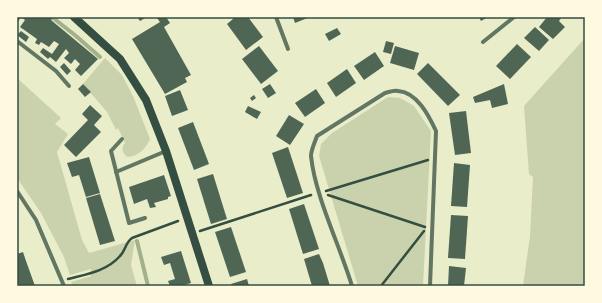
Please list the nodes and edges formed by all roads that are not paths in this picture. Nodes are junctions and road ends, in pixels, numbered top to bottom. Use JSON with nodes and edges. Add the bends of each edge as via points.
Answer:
{"nodes":[{"id":1,"x":74,"y":17,"type":"edge"},
{"id":2,"x":276,"y":17,"type":"edge"},
{"id":3,"x":514,"y":17,"type":"edge"},
{"id":4,"x":17,"y":41,"type":"edge"},
{"id":5,"x":483,"y":42,"type":"dead end"},
{"id":6,"x":288,"y":50,"type":"dead end"},
{"id":7,"x":69,"y":86,"type":"dead end"},
{"id":8,"x":122,"y":138,"type":"dead end"},
{"id":9,"x":166,"y":151,"type":"junction"},
{"id":10,"x":116,"y":172,"type":"junction"},
{"id":11,"x":17,"y":191,"type":"edge"},
{"id":12,"x":145,"y":218,"type":"dead end"},
{"id":13,"x":64,"y":286,"type":"edge"},
{"id":14,"x":209,"y":286,"type":"edge"},
{"id":15,"x":352,"y":286,"type":"edge"},
{"id":16,"x":430,"y":286,"type":"edge"}],
"edges":[{"from":1,"to":9,"type":"main road","via":[[120,59],[146,100]]},
{"from":2,"to":6,"type":"street"},
{"from":3,"to":5,"type":"street"},
{"from":4,"to":7,"type":"street","via":[[56,70]]},
{"from":8,"to":10,"type":"street","via":[[111,151]]},
{"from":9,"to":10,"type":"street"},
{"from":9,"to":14,"type":"main road"},
{"from":10,"to":12,"type":"street","via":[[129,223]]},
{"from":11,"to":13,"type":"street","via":[[36,220]]},
{"from":15,"to":16,"type":"street","via":[[320,193],[311,155],[317,136],[385,93],[398,91],[408,94],[425,110],[436,131]]}]}
